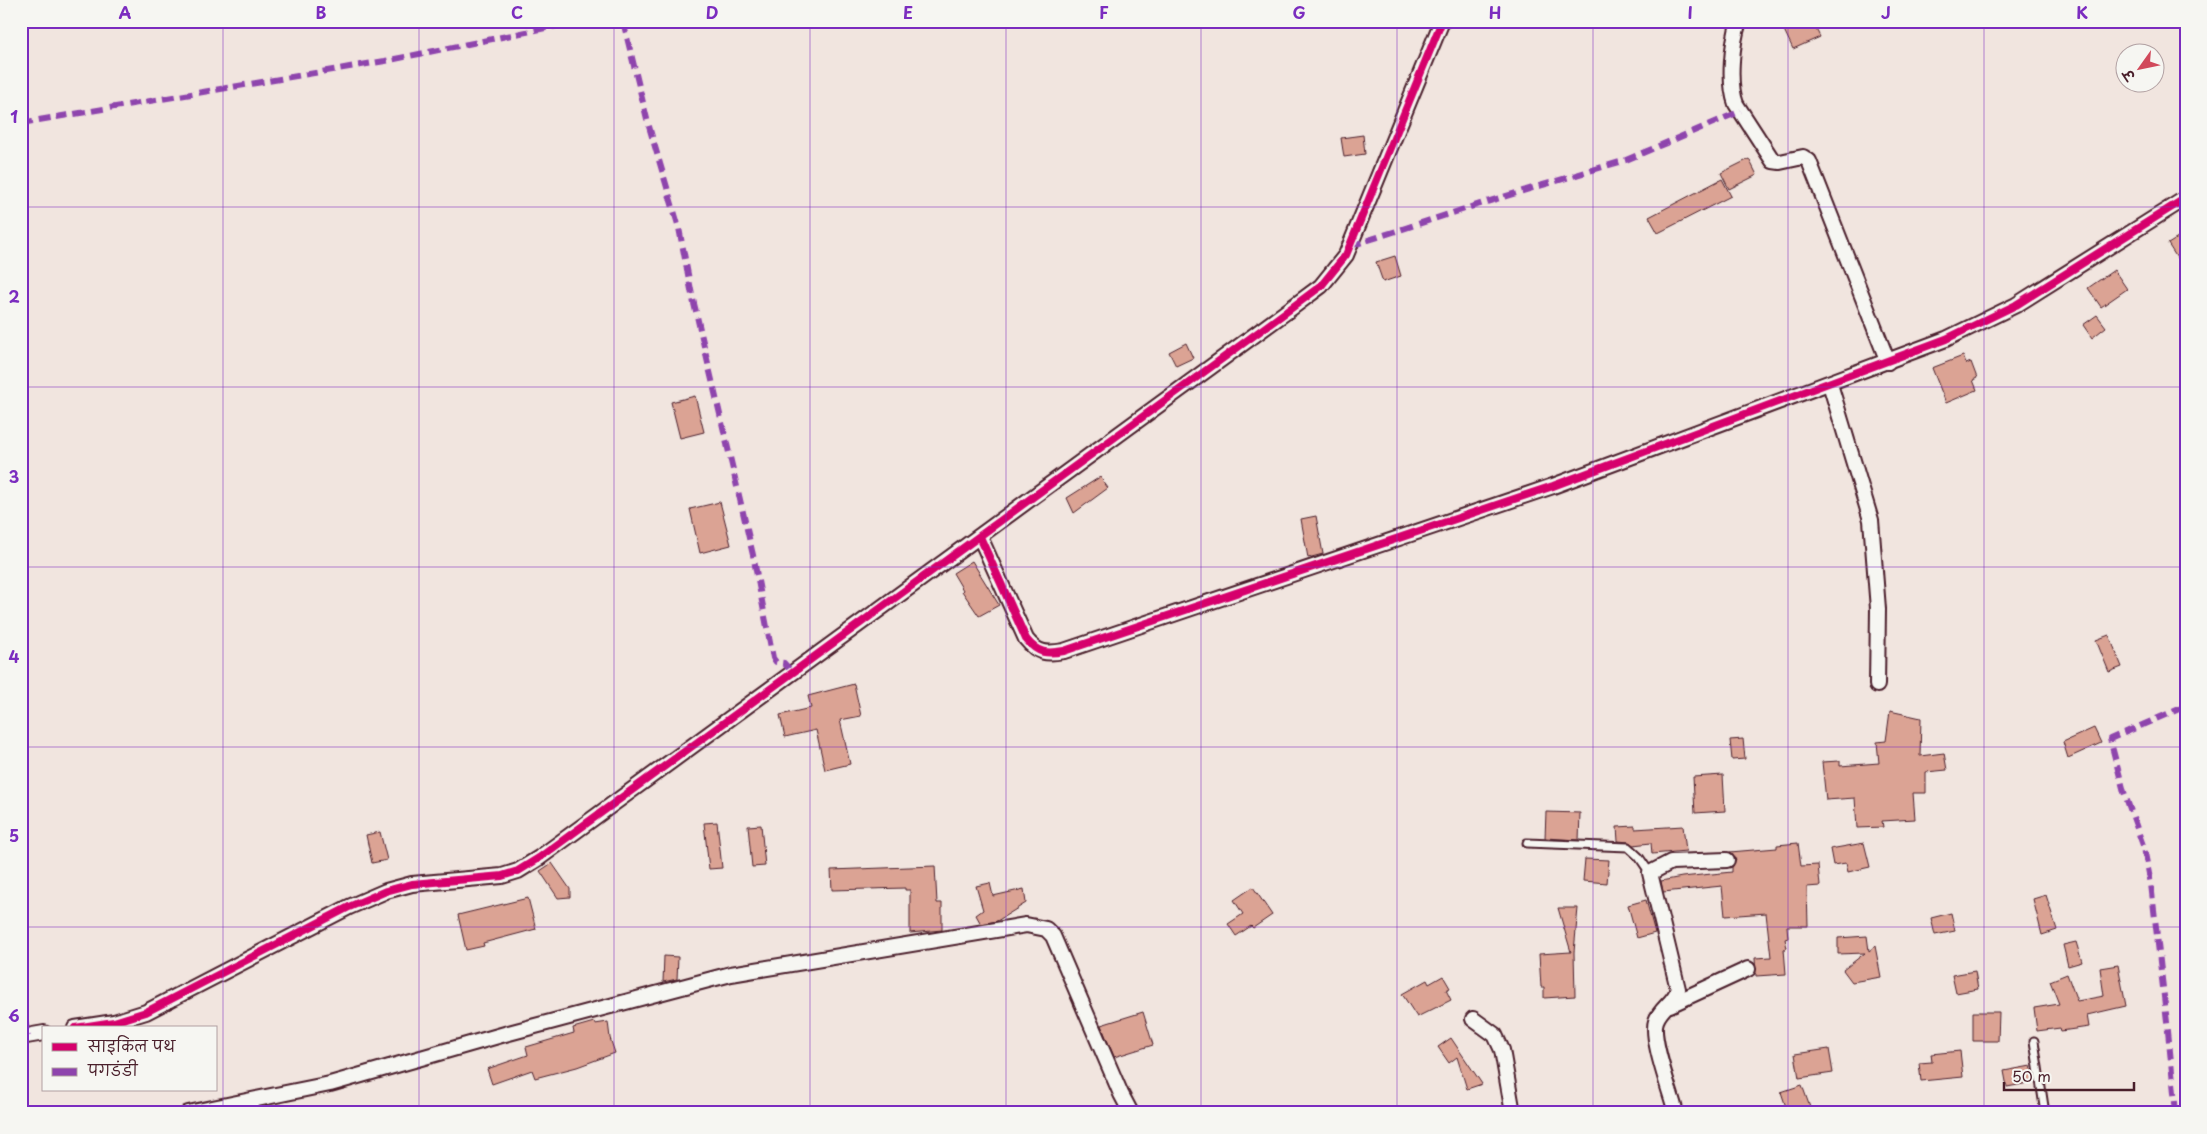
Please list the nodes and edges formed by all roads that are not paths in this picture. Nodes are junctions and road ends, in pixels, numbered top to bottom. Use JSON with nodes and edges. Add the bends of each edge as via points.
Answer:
{"nodes":[{"id":1,"x":1442,"y":21,"type":"edge"},
{"id":2,"x":1739,"y":21,"type":"edge"},
{"id":3,"x":2186,"y":198,"type":"edge"},
{"id":4,"x":1888,"y":362,"type":"junction"},
{"id":5,"x":1830,"y":384,"type":"junction"},
{"id":6,"x":980,"y":537,"type":"junction"},
{"id":7,"x":1877,"y":685,"type":"dead end"},
{"id":8,"x":1527,"y":843,"type":"dead end"},
{"id":9,"x":1727,"y":860,"type":"dead end"},
{"id":10,"x":1650,"y":873,"type":"junction"},
{"id":11,"x":1748,"y":969,"type":"dead end"},
{"id":12,"x":1666,"y":1006,"type":"junction"},
{"id":13,"x":1473,"y":1019,"type":"dead end"},
{"id":14,"x":88,"y":1026,"type":"edge"},
{"id":15,"x":42,"y":1033,"type":"edge"},
{"id":16,"x":21,"y":1037,"type":"edge"},
{"id":17,"x":2034,"y":1041,"type":"dead end"},
{"id":18,"x":188,"y":1113,"type":"edge"},
{"id":19,"x":1131,"y":1113,"type":"edge"},
{"id":20,"x":1513,"y":1113,"type":"edge"},
{"id":21,"x":1676,"y":1113,"type":"edge"},
{"id":22,"x":2045,"y":1113,"type":"edge"}],
"edges":[{"from":1,"to":6,"type":"street","via":[[1346,255],[1334,272],[1300,302]]},
{"from":2,"to":4,"type":"street","via":[[1732,76],[1732,94],[1736,104],[1772,161],[1803,157],[1809,161]]},
{"from":3,"to":4,"type":"street","via":[[2016,305],[1946,339]]},
{"from":4,"to":5,"type":"street"},
{"from":5,"to":6,"type":"street","via":[[1553,486],[1064,652],[1041,652],[1030,643]]},
{"from":5,"to":7,"type":"street","via":[[1871,520],[1878,609]]},
{"from":6,"to":14,"type":"street","via":[[518,871],[502,876],[412,884],[386,891],[146,1012]]},
{"from":8,"to":10,"type":"lane","via":[[1628,847],[1639,856]]},
{"from":9,"to":10,"type":"street","via":[[1672,862]]},
{"from":10,"to":12,"type":"street","via":[[1678,989]]},
{"from":11,"to":12,"type":"street"},
{"from":12,"to":21,"type":"street","via":[[1656,1019],[1654,1030]]},
{"from":13,"to":20,"type":"street","via":[[1494,1035],[1502,1050]]},
{"from":15,"to":16,"type":"street"},
{"from":17,"to":22,"type":"lane"},
{"from":18,"to":19,"type":"street","via":[[335,1083],[731,974],[1026,925],[1046,929],[1053,936]]}]}
